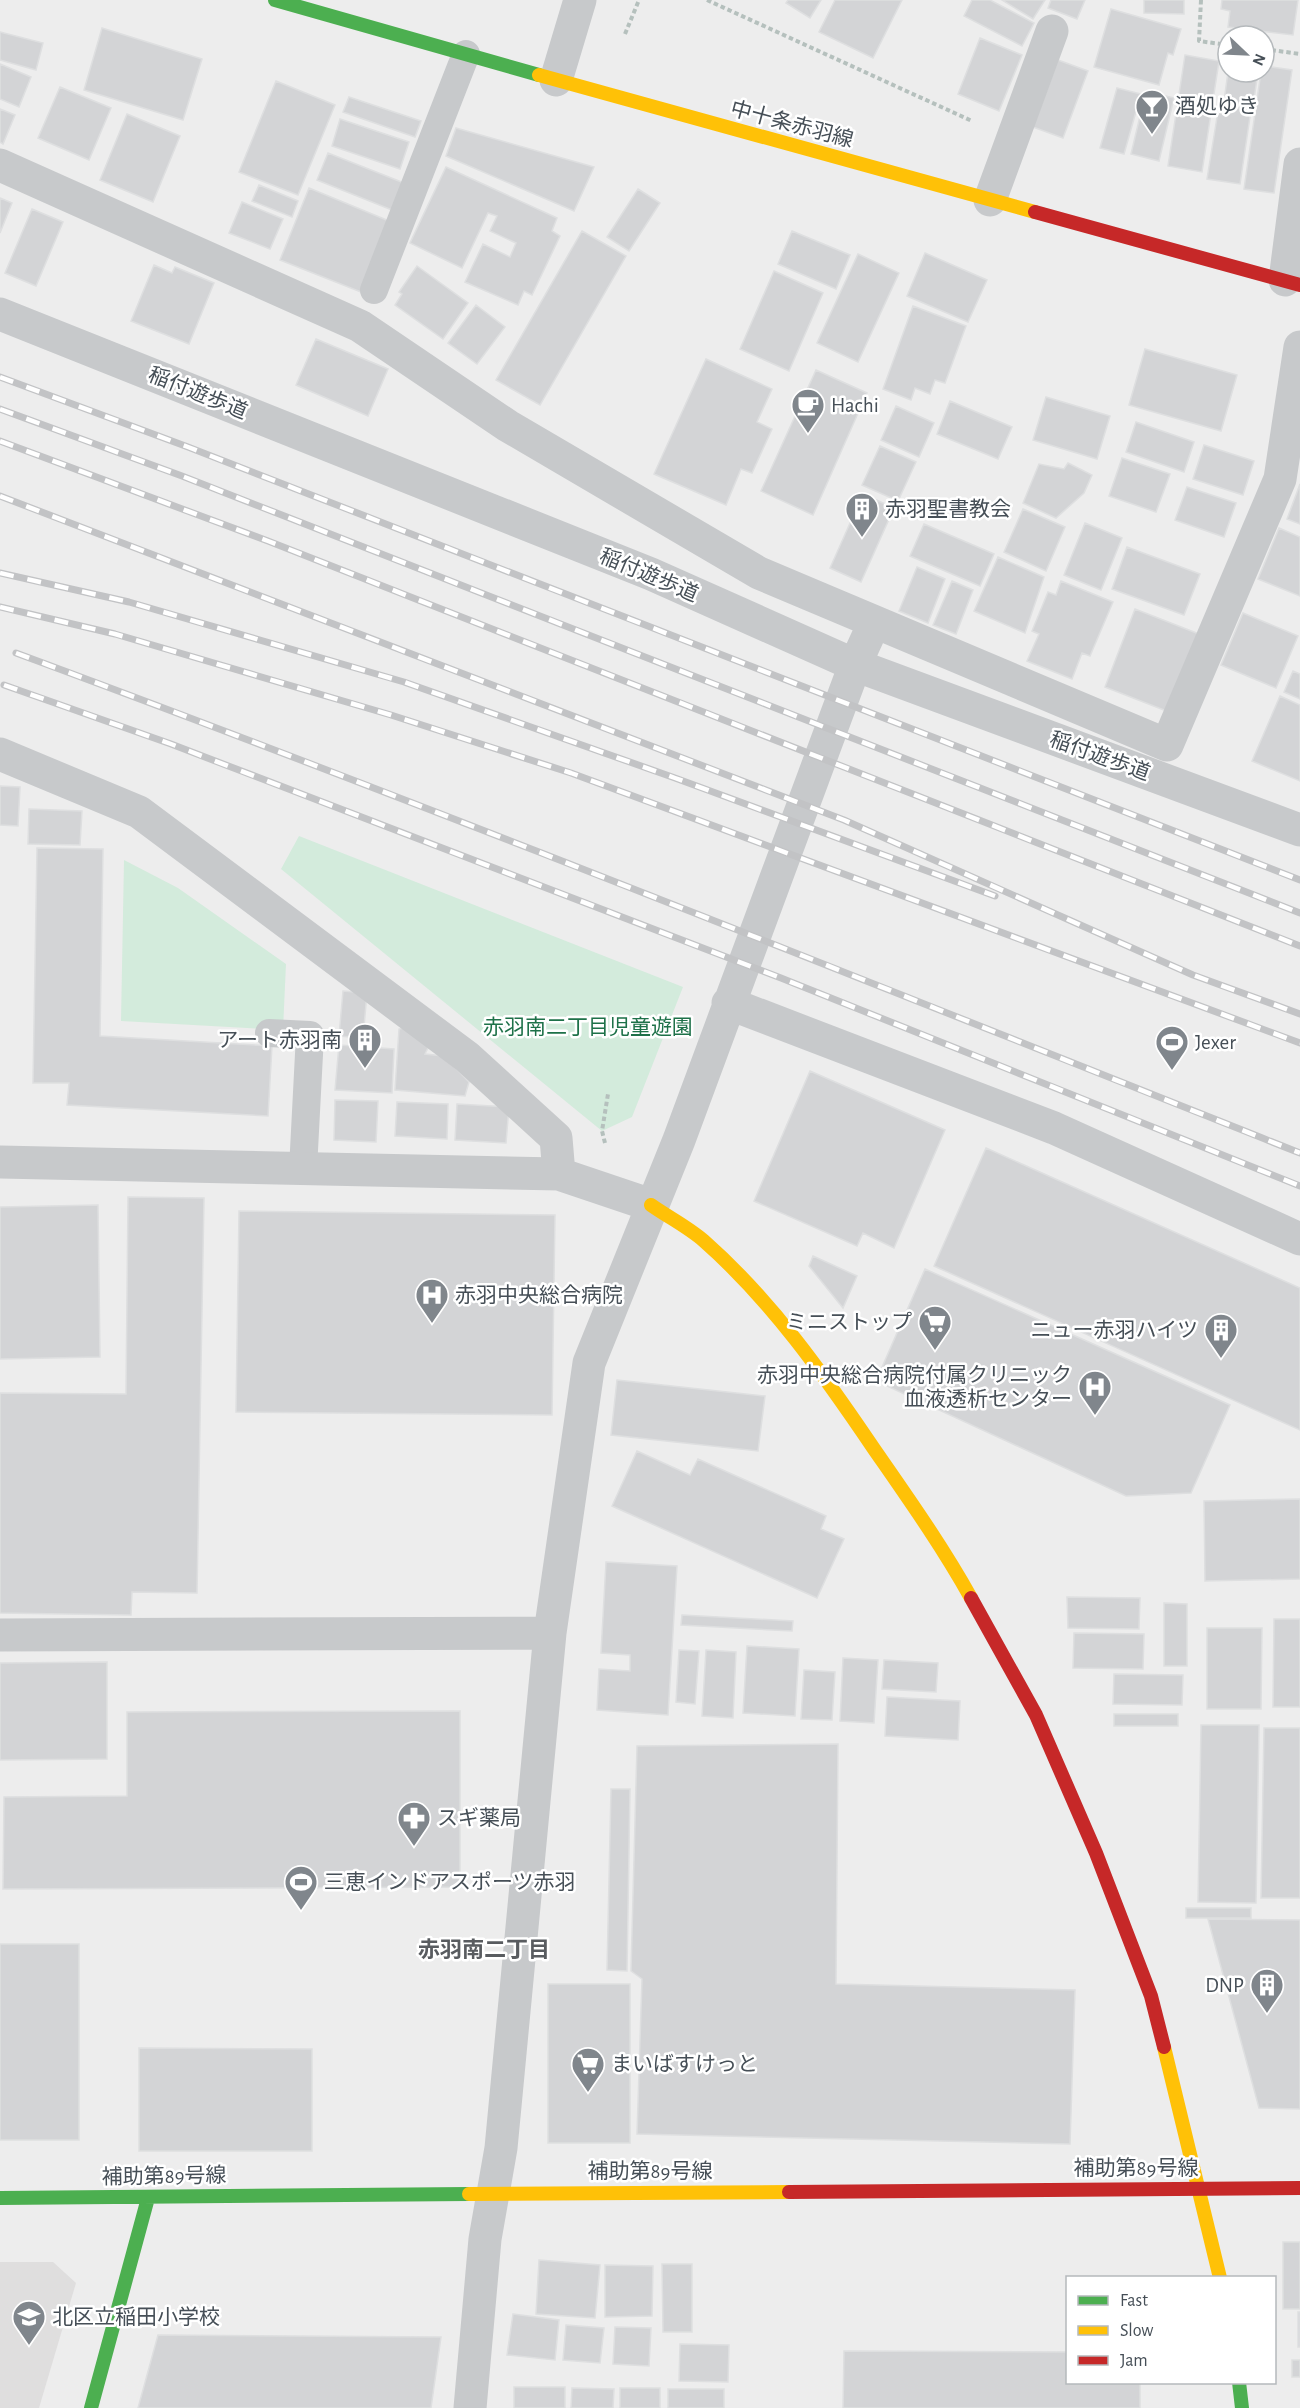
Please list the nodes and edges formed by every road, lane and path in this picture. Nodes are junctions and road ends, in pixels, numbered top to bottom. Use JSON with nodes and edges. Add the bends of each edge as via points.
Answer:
{"nodes":[{"id":1,"x":275,"y":0,"type":"edge"},
{"id":2,"x":580,"y":0,"type":"edge"},
{"id":3,"x":639,"y":0,"type":"edge"},
{"id":4,"x":707,"y":0,"type":"edge"},
{"id":5,"x":1201,"y":0,"type":"edge"},
{"id":6,"x":1052,"y":31,"type":"dead end"},
{"id":7,"x":625,"y":34,"type":"dead end"},
{"id":8,"x":1216,"y":43,"type":"edge"},
{"id":9,"x":1276,"y":51,"type":"edge"},
{"id":10,"x":466,"y":54,"type":"junction"},
{"id":11,"x":1300,"y":54,"type":"edge"},
{"id":12,"x":556,"y":80,"type":"junction"},
{"id":13,"x":982,"y":126,"type":"dead end"},
{"id":14,"x":1300,"y":164,"type":"edge"},
{"id":15,"x":0,"y":165,"type":"edge"},
{"id":16,"x":990,"y":200,"type":"junction"},
{"id":17,"x":1293,"y":283,"type":"edge"},
{"id":18,"x":374,"y":290,"type":"dead end"},
{"id":19,"x":0,"y":314,"type":"edge"},
{"id":20,"x":1300,"y":347,"type":"edge"},
{"id":21,"x":874,"y":622,"type":"junction"},
{"id":22,"x":855,"y":665,"type":"junction"},
{"id":23,"x":0,"y":754,"type":"edge"},
{"id":24,"x":1300,"y":830,"type":"edge"},
{"id":25,"x":728,"y":1003,"type":"junction"},
{"id":26,"x":269,"y":1033,"type":"dead end"},
{"id":27,"x":608,"y":1094,"type":"dead end"},
{"id":28,"x":608,"y":1153,"type":"dead end"},
{"id":29,"x":0,"y":1162,"type":"edge"},
{"id":30,"x":303,"y":1169,"type":"junction"},
{"id":31,"x":559,"y":1174,"type":"junction"},
{"id":32,"x":651,"y":1204,"type":"junction"},
{"id":33,"x":1300,"y":1239,"type":"edge"},
{"id":34,"x":550,"y":1633,"type":"junction"},
{"id":35,"x":0,"y":1635,"type":"edge"},
{"id":36,"x":1300,"y":2188,"type":"edge"},
{"id":37,"x":1200,"y":2189,"type":"junction"},
{"id":38,"x":494,"y":2192,"type":"junction"},
{"id":39,"x":0,"y":2198,"type":"edge"},
{"id":40,"x":148,"y":2198,"type":"junction"},
{"id":41,"x":1220,"y":2276,"type":"edge"},
{"id":42,"x":1239,"y":2384,"type":"edge"},
{"id":43,"x":91,"y":2408,"type":"edge"},
{"id":44,"x":470,"y":2408,"type":"edge"},
{"id":45,"x":1242,"y":2408,"type":"edge"}],
"edges":[{"from":1,"to":10,"type":"street","name":"中十条赤羽線"},
{"from":2,"to":12,"type":"street"},
{"from":3,"to":7,"type":"path"},
{"from":4,"to":13,"type":"path"},
{"from":5,"to":8,"type":"path","via":[[1199,41]]},
{"from":6,"to":16,"type":"street"},
{"from":9,"to":11,"type":"path"},
{"from":10,"to":12,"type":"street","name":"中十条赤羽線"},
{"from":10,"to":18,"type":"lane"},
{"from":12,"to":16,"type":"street","name":"中十条赤羽線"},
{"from":14,"to":17,"type":"street"},
{"from":15,"to":21,"type":"street","via":[[360,326],[508,426],[759,573]]},
{"from":16,"to":17,"type":"street","name":"中十条赤羽線"},
{"from":19,"to":22,"type":"street","name":"稲付遊歩道","via":[[651,574]]},
{"from":20,"to":21,"type":"street","via":[[1280,479],[1167,745]]},
{"from":21,"to":22,"type":"street"},
{"from":22,"to":24,"type":"street","name":"稲付遊歩道"},
{"from":22,"to":25,"type":"street"},
{"from":23,"to":31,"type":"street","via":[[139,812],[467,1057],[555,1138]]},
{"from":25,"to":32,"type":"street"},
{"from":25,"to":33,"type":"street","via":[[1054,1128]]},
{"from":26,"to":30,"type":"lane","via":[[310,1035]]},
{"from":27,"to":28,"type":"path","via":[[602,1131]]},
{"from":29,"to":30,"type":"street"},
{"from":30,"to":31,"type":"street"},
{"from":31,"to":32,"type":"street"},
{"from":32,"to":34,"type":"street","via":[[589,1363]]},
{"from":32,"to":37,"type":"street","via":[[702,1239],[774,1314],[837,1395],[963,1583],[1036,1715],[1100,1864],[1150,1996]]},
{"from":34,"to":35,"type":"street"},
{"from":34,"to":38,"type":"street"},
{"from":36,"to":37,"type":"street","name":"補助第89号線"},
{"from":37,"to":38,"type":"street","name":"補助第89号線"},
{"from":37,"to":41,"type":"street"},
{"from":38,"to":40,"type":"street","name":"補助第89号線"},
{"from":38,"to":44,"type":"street","via":[[485,2239]]},
{"from":39,"to":40,"type":"street","name":"補助第89号線"},
{"from":40,"to":43,"type":"street"},
{"from":42,"to":45,"type":"street"}]}
